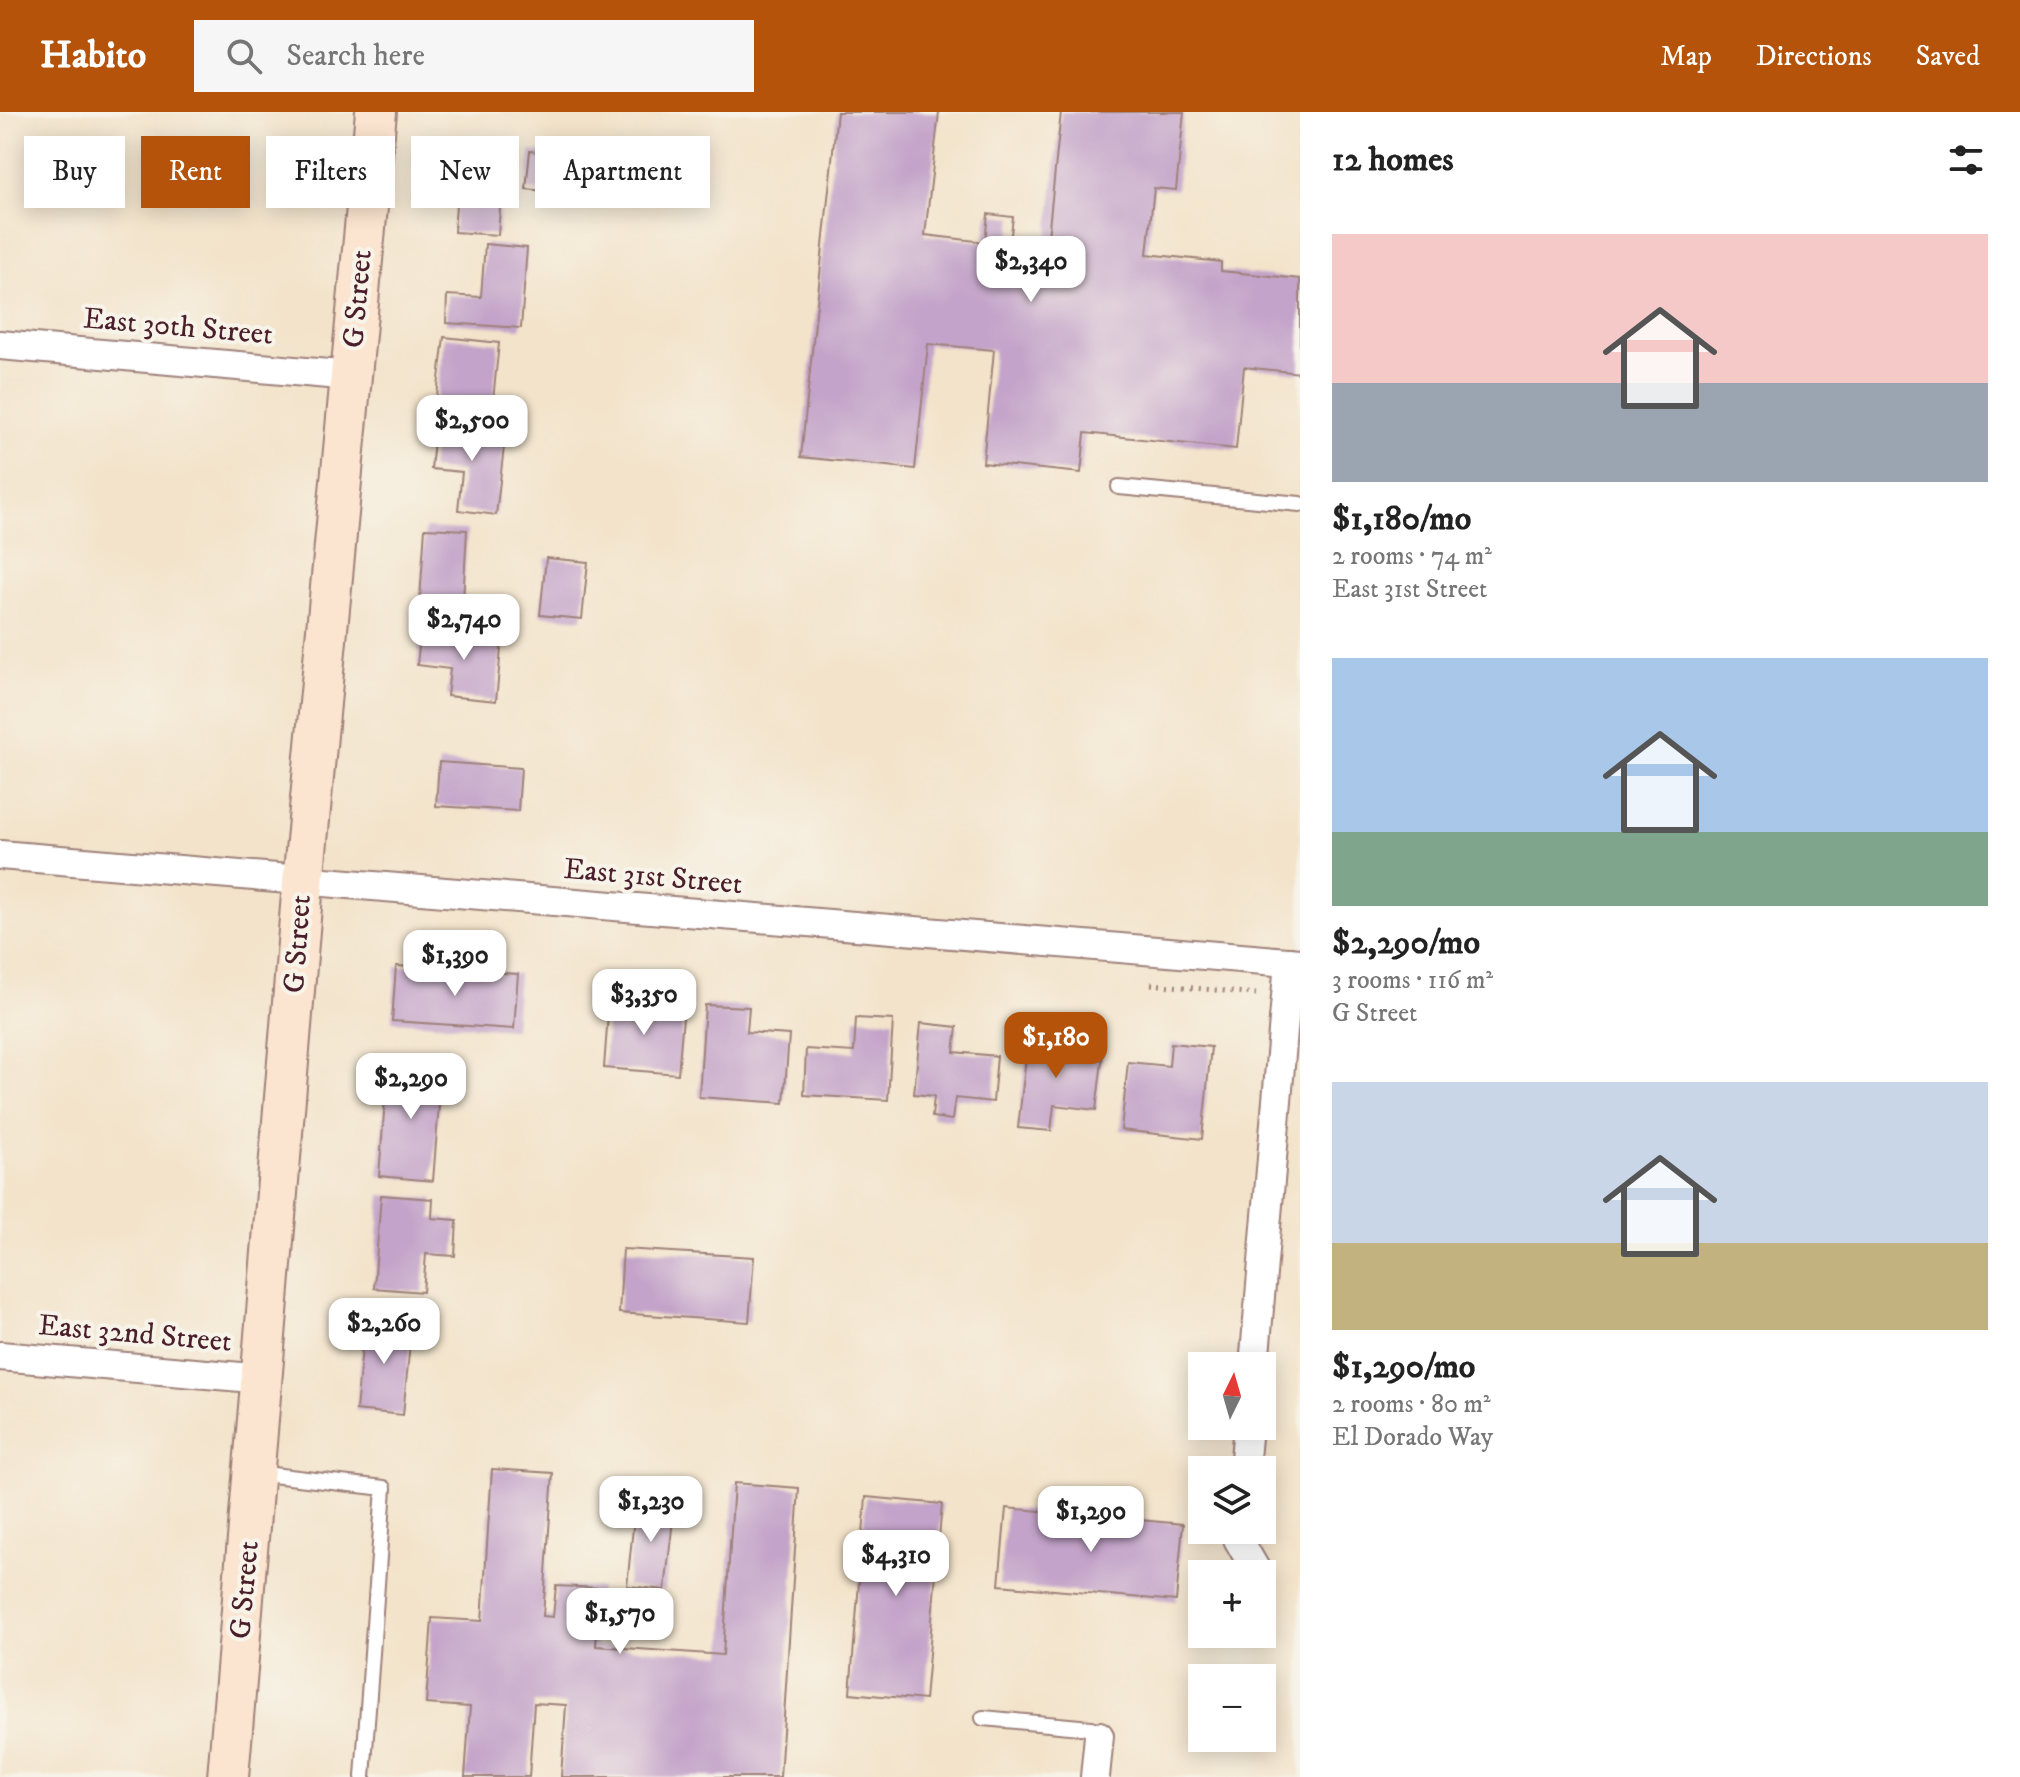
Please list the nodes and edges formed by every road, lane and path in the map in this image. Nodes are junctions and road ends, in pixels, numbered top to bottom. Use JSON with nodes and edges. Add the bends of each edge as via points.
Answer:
{"nodes":[{"id":1,"x":376,"y":112,"type":"edge"},
{"id":2,"x":0,"y":345,"type":"edge"},
{"id":3,"x":351,"y":376,"type":"junction"},
{"id":4,"x":1119,"y":487,"type":"dead end"},
{"id":5,"x":1300,"y":504,"type":"edge"},
{"id":6,"x":0,"y":855,"type":"edge"},
{"id":7,"x":303,"y":883,"type":"junction"},
{"id":8,"x":1294,"y":962,"type":"edge"},
{"id":9,"x":1255,"y":1352,"type":"edge"},
{"id":10,"x":0,"y":1356,"type":"edge"},
{"id":11,"x":264,"y":1379,"type":"junction"},
{"id":12,"x":255,"y":1473,"type":"junction"},
{"id":13,"x":983,"y":1718,"type":"dead end"},
{"id":14,"x":1099,"y":1736,"type":"joint"},
{"id":15,"x":229,"y":1777,"type":"edge"},
{"id":16,"x":363,"y":1777,"type":"edge"},
{"id":17,"x":1095,"y":1777,"type":"edge"}],
"edges":[{"from":1,"to":3,"type":"main road","name":"G Street"},
{"from":2,"to":3,"type":"street","name":"East 30th Street"},
{"from":3,"to":7,"type":"main road","name":"G Street"},
{"from":4,"to":5,"type":"lane"},
{"from":6,"to":7,"type":"street","name":"East 31st Street"},
{"from":7,"to":8,"type":"street","name":"East 31st Street"},
{"from":7,"to":11,"type":"main road","name":"G Street"},
{"from":8,"to":9,"type":"street"},
{"from":10,"to":11,"type":"street","name":"East 32nd Street"},
{"from":11,"to":12,"type":"main road","name":"G Street"},
{"from":12,"to":15,"type":"main road","name":"G Street"},
{"from":12,"to":16,"type":"lane","via":[[384,1488]]},
{"from":13,"to":14,"type":"lane","via":[[1091,1728]]},
{"from":14,"to":17,"type":"street"}]}
